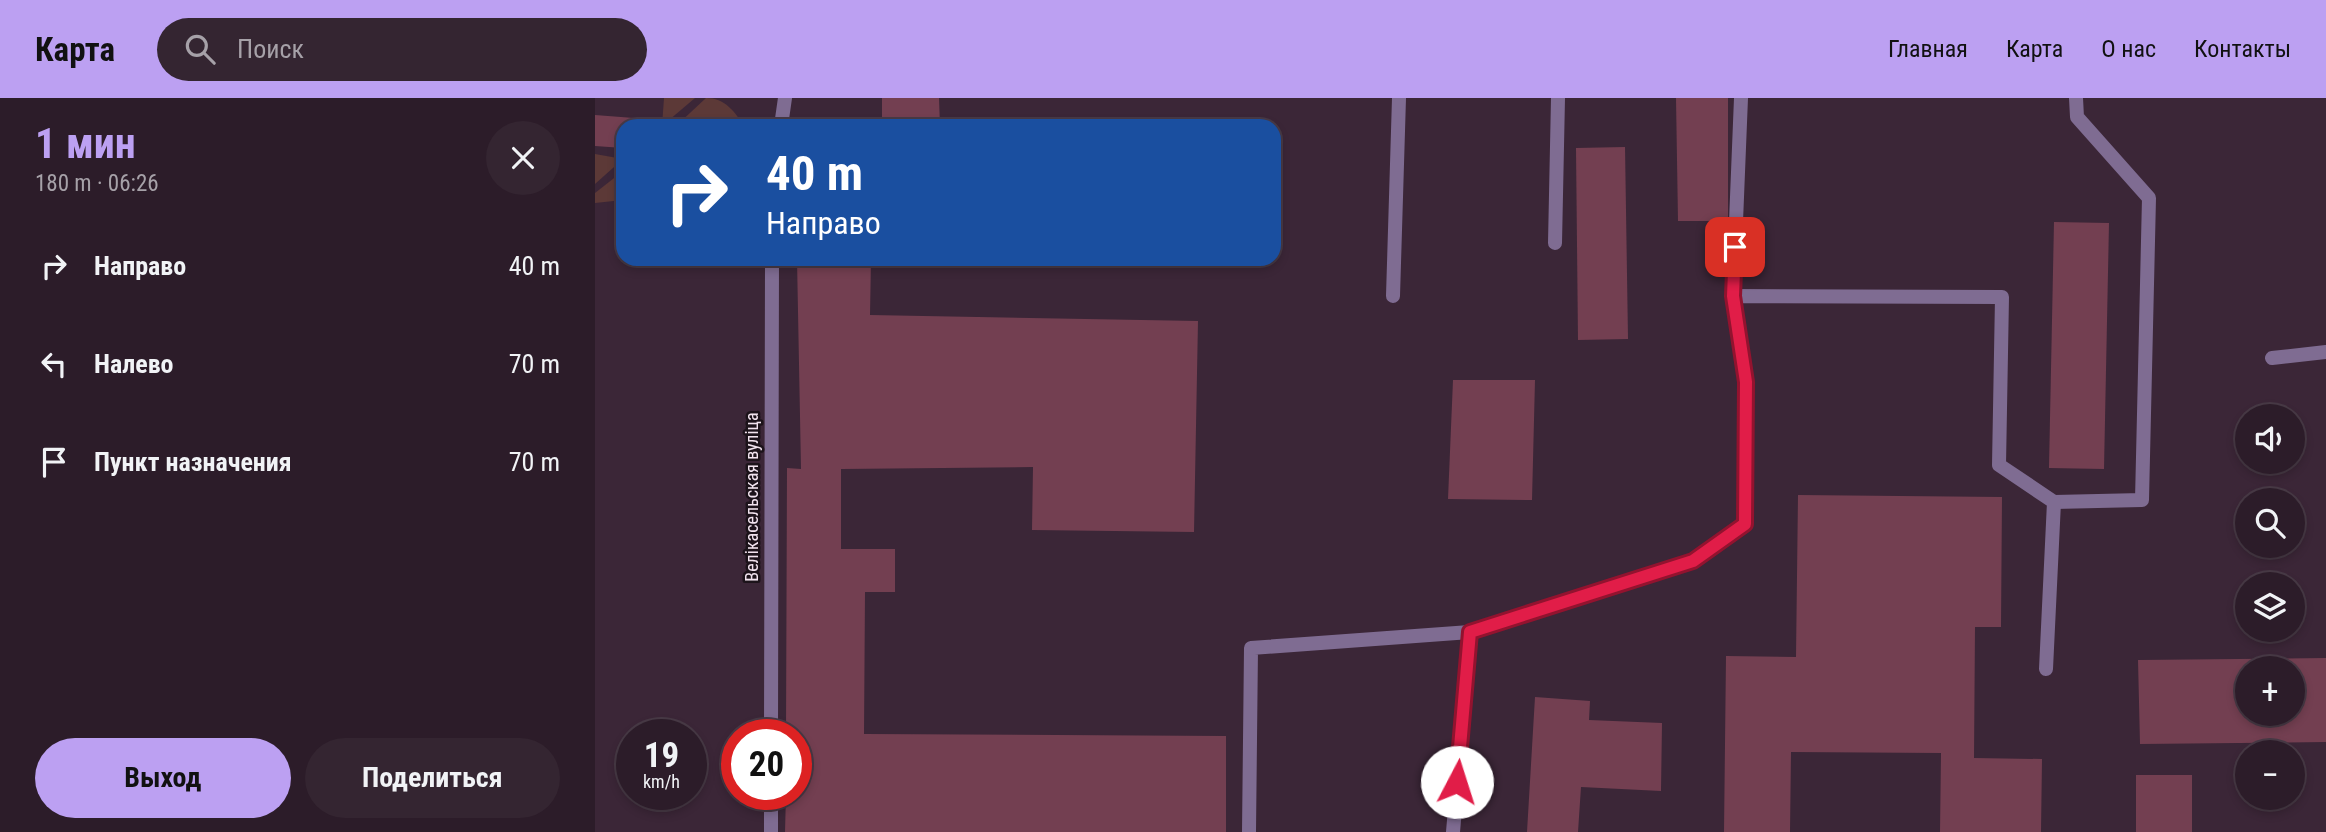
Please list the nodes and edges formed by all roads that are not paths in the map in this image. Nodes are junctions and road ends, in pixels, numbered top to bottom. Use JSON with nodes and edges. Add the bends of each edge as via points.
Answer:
{"nodes":[{"id":1,"x":785,"y":98,"type":"edge"},
{"id":2,"x":1399,"y":98,"type":"edge"},
{"id":3,"x":1558,"y":98,"type":"edge"},
{"id":4,"x":1741,"y":98,"type":"edge"},
{"id":5,"x":2076,"y":98,"type":"edge"},
{"id":6,"x":782,"y":119,"type":"edge"},
{"id":7,"x":1555,"y":243,"type":"dead end"},
{"id":8,"x":772,"y":266,"type":"edge"},
{"id":9,"x":1393,"y":296,"type":"dead end"},
{"id":10,"x":1733,"y":296,"type":"junction"},
{"id":11,"x":2326,"y":352,"type":"edge"},
{"id":12,"x":2273,"y":358,"type":"dead end"},
{"id":13,"x":2054,"y":502,"type":"junction"},
{"id":14,"x":1470,"y":632,"type":"junction"},
{"id":15,"x":2046,"y":669,"type":"dead end"},
{"id":16,"x":771,"y":719,"type":"edge"},
{"id":17,"x":771,"y":810,"type":"edge"},
{"id":18,"x":771,"y":832,"type":"edge"},
{"id":19,"x":1249,"y":832,"type":"edge"},
{"id":20,"x":1453,"y":832,"type":"edge"}],
"edges":[{"from":1,"to":6,"type":"street"},
{"from":2,"to":9,"type":"street"},
{"from":3,"to":7,"type":"street"},
{"from":4,"to":10,"type":"street"},
{"from":5,"to":13,"type":"street","via":[[2077,117],[2149,198],[2142,500]]},
{"from":8,"to":16,"type":"street","name":"Велікасельская вуліца"},
{"from":10,"to":13,"type":"street","via":[[2002,297],[1999,465]]},
{"from":10,"to":14,"type":"street","via":[[1746,382],[1745,524],[1693,561]]},
{"from":11,"to":12,"type":"street"},
{"from":13,"to":15,"type":"street"},
{"from":14,"to":19,"type":"street","via":[[1251,648]]},
{"from":14,"to":20,"type":"street"},
{"from":17,"to":18,"type":"street"}]}
